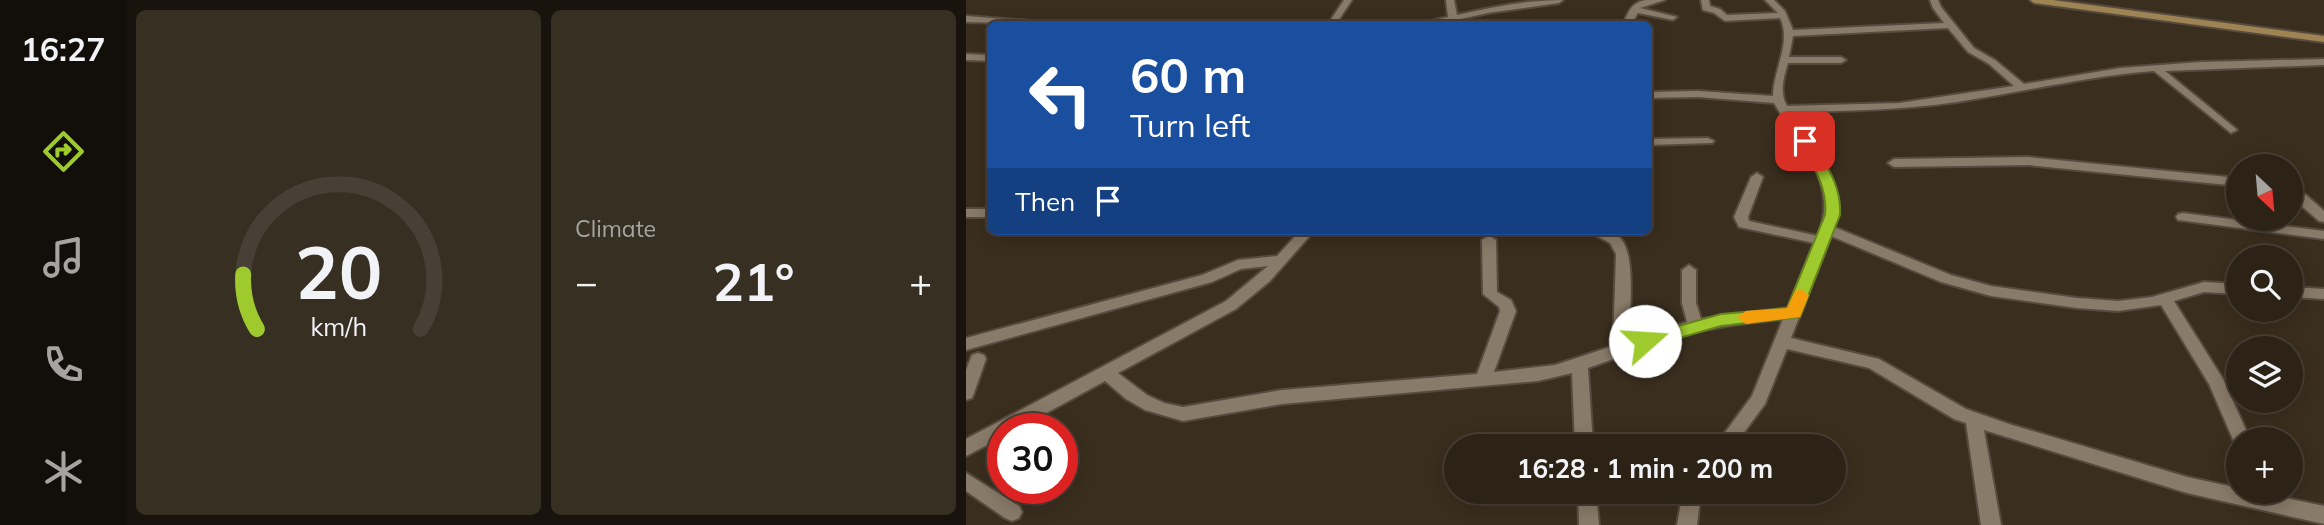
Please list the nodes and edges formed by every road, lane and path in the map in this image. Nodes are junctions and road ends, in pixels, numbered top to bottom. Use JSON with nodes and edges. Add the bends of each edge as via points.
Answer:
{"nodes":[{"id":1,"x":1348,"y":0,"type":"edge"},
{"id":2,"x":1450,"y":0,"type":"edge"},
{"id":3,"x":1559,"y":0,"type":"edge"},
{"id":4,"x":1661,"y":0,"type":"edge"},
{"id":5,"x":1705,"y":0,"type":"edge"},
{"id":6,"x":1769,"y":0,"type":"edge"},
{"id":7,"x":1934,"y":0,"type":"edge"},
{"id":8,"x":2034,"y":0,"type":"edge"},
{"id":9,"x":1633,"y":9,"type":"junction"},
{"id":10,"x":1783,"y":15,"type":"junction"},
{"id":11,"x":1673,"y":17,"type":"dead end"},
{"id":12,"x":1453,"y":18,"type":"junction"},
{"id":13,"x":966,"y":19,"type":"edge"},
{"id":14,"x":993,"y":21,"type":"edge"},
{"id":15,"x":1334,"y":21,"type":"edge"},
{"id":16,"x":1441,"y":21,"type":"edge"},
{"id":17,"x":1628,"y":21,"type":"edge"},
{"id":18,"x":1951,"y":25,"type":"junction"},
{"id":19,"x":1790,"y":33,"type":"junction"},
{"id":20,"x":2324,"y":39,"type":"edge"},
{"id":21,"x":966,"y":57,"type":"edge"},
{"id":22,"x":987,"y":58,"type":"edge"},
{"id":23,"x":1784,"y":60,"type":"junction"},
{"id":24,"x":1841,"y":60,"type":"dead end"},
{"id":25,"x":2324,"y":62,"type":"edge"},
{"id":26,"x":2156,"y":68,"type":"junction"},
{"id":27,"x":2022,"y":88,"type":"junction"},
{"id":28,"x":1652,"y":95,"type":"edge"},
{"id":29,"x":1780,"y":104,"type":"junction"},
{"id":30,"x":2231,"y":130,"type":"dead end"},
{"id":31,"x":1708,"y":141,"type":"dead end"},
{"id":32,"x":1652,"y":142,"type":"edge"},
{"id":33,"x":1894,"y":163,"type":"dead end"},
{"id":34,"x":1757,"y":177,"type":"dead end"},
{"id":35,"x":2226,"y":181,"type":"edge"},
{"id":36,"x":2303,"y":199,"type":"edge"},
{"id":37,"x":966,"y":213,"type":"edge"},
{"id":38,"x":987,"y":213,"type":"edge"},
{"id":39,"x":2183,"y":217,"type":"dead end"},
{"id":40,"x":2324,"y":218,"type":"edge"},
{"id":41,"x":1303,"y":235,"type":"edge"},
{"id":42,"x":1604,"y":235,"type":"edge"},
{"id":43,"x":1825,"y":235,"type":"junction"},
{"id":44,"x":2324,"y":235,"type":"edge"},
{"id":45,"x":1489,"y":240,"type":"dead end"},
{"id":46,"x":1281,"y":260,"type":"junction"},
{"id":47,"x":1689,"y":270,"type":"dead end"},
{"id":48,"x":2226,"y":288,"type":"edge"},
{"id":49,"x":2303,"y":293,"type":"edge"},
{"id":50,"x":2324,"y":294,"type":"edge"},
{"id":51,"x":2164,"y":298,"type":"junction"},
{"id":52,"x":1794,"y":313,"type":"junction"},
{"id":53,"x":1695,"y":325,"type":"junction"},
{"id":54,"x":1782,"y":342,"type":"junction"},
{"id":55,"x":966,"y":344,"type":"edge"},
{"id":56,"x":1621,"y":350,"type":"junction"},
{"id":57,"x":978,"y":359,"type":"dead end"},
{"id":58,"x":1580,"y":365,"type":"junction"},
{"id":59,"x":1107,"y":372,"type":"junction"},
{"id":60,"x":1483,"y":380,"type":"junction"},
{"id":61,"x":966,"y":393,"type":"edge"},
{"id":62,"x":1974,"y":420,"type":"junction"},
{"id":63,"x":2237,"y":427,"type":"edge"},
{"id":64,"x":1583,"y":434,"type":"edge"},
{"id":65,"x":1733,"y":434,"type":"edge"},
{"id":66,"x":966,"y":448,"type":"edge"},
{"id":67,"x":966,"y":481,"type":"edge"},
{"id":68,"x":2226,"y":492,"type":"edge"},
{"id":69,"x":1588,"y":504,"type":"edge"},
{"id":70,"x":1690,"y":504,"type":"edge"},
{"id":71,"x":2286,"y":504,"type":"edge"},
{"id":72,"x":1012,"y":512,"type":"dead end"},
{"id":73,"x":2324,"y":514,"type":"edge"},
{"id":74,"x":1589,"y":525,"type":"edge"},
{"id":75,"x":1687,"y":525,"type":"edge"},
{"id":76,"x":1990,"y":525,"type":"edge"}],
"edges":[{"from":1,"to":15,"type":"street"},
{"from":2,"to":12,"type":"street"},
{"from":3,"to":12,"type":"street"},
{"from":4,"to":9,"type":"street"},
{"from":5,"to":10,"type":"street","via":[[1706,8],[1726,18]]},
{"from":6,"to":10,"type":"street"},
{"from":7,"to":18,"type":"street"},
{"from":8,"to":20,"type":"street"},
{"from":9,"to":11,"type":"street"},
{"from":9,"to":17,"type":"street"},
{"from":10,"to":19,"type":"street"},
{"from":12,"to":16,"type":"street"},
{"from":13,"to":14,"type":"street"},
{"from":18,"to":19,"type":"street"},
{"from":18,"to":27,"type":"street","via":[[1971,50]]},
{"from":19,"to":23,"type":"street"},
{"from":21,"to":22,"type":"street"},
{"from":23,"to":24,"type":"street"},
{"from":23,"to":29,"type":"street"},
{"from":25,"to":26,"type":"street"},
{"from":26,"to":27,"type":"street"},
{"from":26,"to":30,"type":"street"},
{"from":27,"to":29,"type":"street","via":[[1899,106]]},
{"from":28,"to":29,"type":"street","via":[[1698,94]]},
{"from":29,"to":43,"type":"street","via":[[1829,182],[1834,204]]},
{"from":31,"to":32,"type":"street"},
{"from":33,"to":35,"type":"street","via":[[2039,162]]},
{"from":34,"to":43,"type":"street","via":[[1741,217],[1744,223]]},
{"from":36,"to":40,"type":"street"},
{"from":37,"to":38,"type":"street"},
{"from":39,"to":44,"type":"street"},
{"from":41,"to":46,"type":"street"},
{"from":42,"to":56,"type":"street","via":[[1615,240],[1623,254]]},
{"from":43,"to":51,"type":"street","via":[[1991,291],[2103,306]]},
{"from":43,"to":52,"type":"street"},
{"from":45,"to":60,"type":"street","via":[[1490,294],[1506,304],[1508,311]]},
{"from":46,"to":55,"type":"street","via":[[1238,265],[1207,279]]},
{"from":46,"to":59,"type":"street","via":[[1231,305]]},
{"from":47,"to":53,"type":"street","via":[[1689,303]]},
{"from":48,"to":51,"type":"street","via":[[2204,287]]},
{"from":49,"to":50,"type":"street"},
{"from":51,"to":63,"type":"street","via":[[2217,379]]},
{"from":52,"to":53,"type":"street"},
{"from":52,"to":54,"type":"street"},
{"from":53,"to":56,"type":"street"},
{"from":54,"to":62,"type":"street","via":[[1873,363]]},
{"from":54,"to":65,"type":"street","via":[[1759,400]]},
{"from":56,"to":58,"type":"street"},
{"from":57,"to":61,"type":"street"},
{"from":58,"to":60,"type":"street"},
{"from":58,"to":64,"type":"street"},
{"from":59,"to":60,"type":"street","via":[[1150,406],[1183,414],[1282,397]]},
{"from":59,"to":66,"type":"street"},
{"from":62,"to":68,"type":"street","via":[[2187,485]]},
{"from":62,"to":76,"type":"street"},
{"from":67,"to":72,"type":"street"},
{"from":69,"to":74,"type":"street"},
{"from":70,"to":75,"type":"street"},
{"from":71,"to":73,"type":"street"}]}
